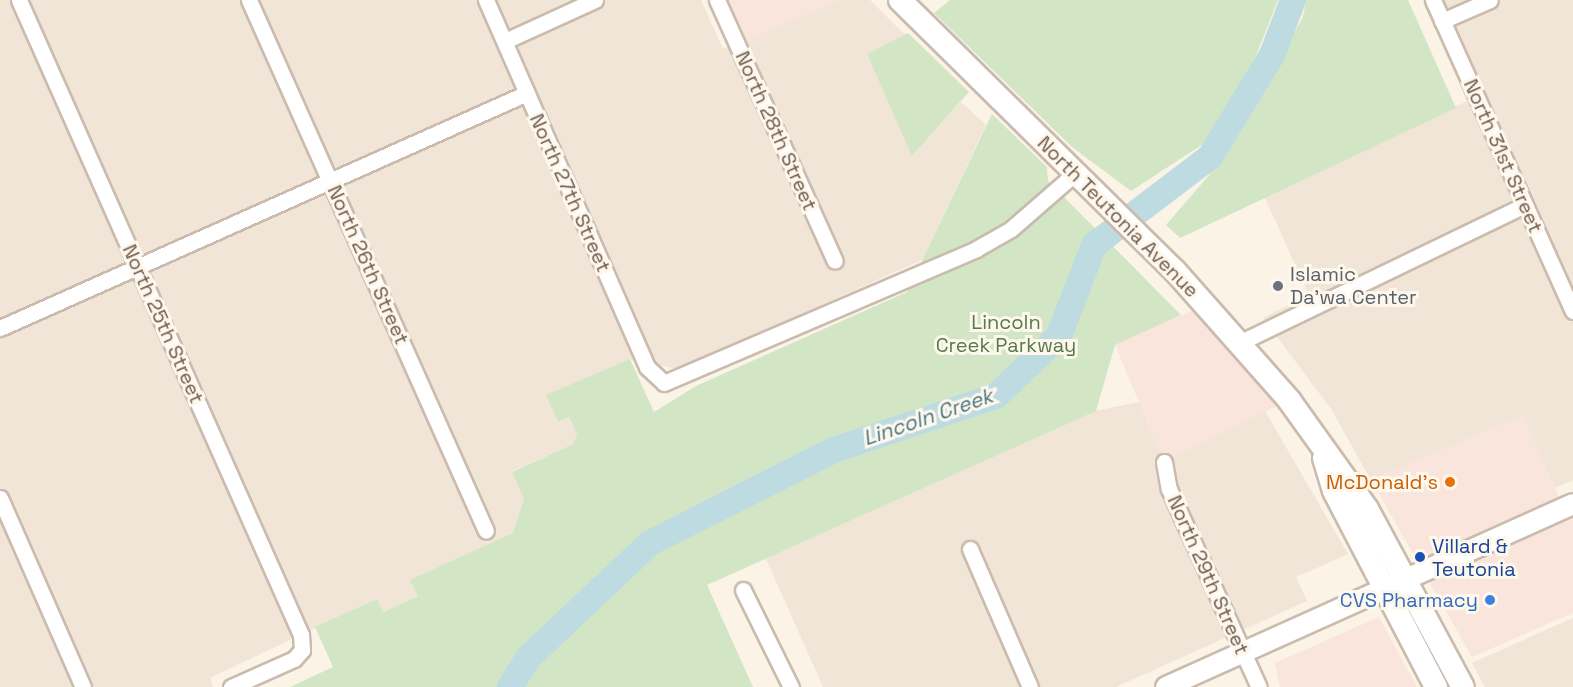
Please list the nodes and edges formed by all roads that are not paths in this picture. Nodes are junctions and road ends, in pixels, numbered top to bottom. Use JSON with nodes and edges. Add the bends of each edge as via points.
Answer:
{"nodes":[{"id":1,"x":19,"y":0,"type":"edge"},
{"id":2,"x":249,"y":0,"type":"edge"},
{"id":3,"x":486,"y":0,"type":"edge"},
{"id":4,"x":595,"y":0,"type":"edge"},
{"id":5,"x":717,"y":0,"type":"edge"},
{"id":6,"x":900,"y":0,"type":"edge"},
{"id":7,"x":1432,"y":0,"type":"edge"},
{"id":8,"x":1490,"y":0,"type":"edge"},
{"id":9,"x":1442,"y":21,"type":"junction"},
{"id":10,"x":505,"y":41,"type":"junction"},
{"id":11,"x":527,"y":93,"type":"junction"},
{"id":12,"x":1078,"y":178,"type":"junction"},
{"id":13,"x":330,"y":182,"type":"junction"},
{"id":14,"x":1525,"y":205,"type":"junction"},
{"id":15,"x":835,"y":261,"type":"dead end"},
{"id":16,"x":138,"y":268,"type":"junction"},
{"id":17,"x":1573,"y":311,"type":"edge"},
{"id":18,"x":0,"y":328,"type":"edge"},
{"id":19,"x":1241,"y":342,"type":"junction"},
{"id":20,"x":1321,"y":448,"type":"junction"},
{"id":21,"x":1164,"y":462,"type":"dead end"},
{"id":22,"x":0,"y":498,"type":"edge"},
{"id":23,"x":1573,"y":504,"type":"edge"},
{"id":24,"x":486,"y":531,"type":"dead end"},
{"id":25,"x":969,"y":549,"type":"dead end"},
{"id":26,"x":1406,"y":579,"type":"junction"},
{"id":27,"x":743,"y":590,"type":"dead end"},
{"id":28,"x":1383,"y":590,"type":"junction"},
{"id":29,"x":1243,"y":652,"type":"junction"},
{"id":30,"x":83,"y":687,"type":"edge"},
{"id":31,"x":231,"y":687,"type":"edge"},
{"id":32,"x":791,"y":687,"type":"edge"},
{"id":33,"x":1030,"y":687,"type":"edge"},
{"id":34,"x":1166,"y":687,"type":"edge"},
{"id":35,"x":1259,"y":687,"type":"edge"},
{"id":36,"x":1436,"y":687,"type":"edge"},
{"id":37,"x":1463,"y":687,"type":"edge"}],
"edges":[{"from":1,"to":16,"type":"street","name":"North 25th Street"},
{"from":2,"to":13,"type":"street","name":"North 26th Street"},
{"from":3,"to":10,"type":"street","name":"North 27th Street"},
{"from":4,"to":10,"type":"street"},
{"from":5,"to":15,"type":"street","name":"North 28th Street"},
{"from":6,"to":12,"type":"main road","name":"North Teutonia Avenue"},
{"from":7,"to":9,"type":"street","name":"North 31st Street"},
{"from":8,"to":9,"type":"street"},
{"from":9,"to":14,"type":"street","name":"North 31st Street"},
{"from":10,"to":11,"type":"street","name":"North 27th Street"},
{"from":11,"to":12,"type":"street","name":"North 27th Street","via":[[647,367],[660,382],[674,384],[976,249],[1011,229]]},
{"from":11,"to":13,"type":"street"},
{"from":12,"to":19,"type":"main road","name":"North Teutonia Avenue","via":[[1175,271]]},
{"from":13,"to":16,"type":"street"},
{"from":13,"to":24,"type":"street","name":"North 26th Street"},
{"from":14,"to":17,"type":"street","name":"North 31st Street"},
{"from":14,"to":19,"type":"street"},
{"from":16,"to":18,"type":"street"},
{"from":16,"to":31,"type":"street","name":"North 25th Street","via":[[301,634],[302,650],[294,659]]},
{"from":19,"to":20,"type":"main road","name":"North Teutonia Avenue"},
{"from":20,"to":26,"type":"main road","name":"North Teutonia Avenue","via":[[1355,489]]},
{"from":20,"to":28,"type":"main road","name":"North Teutonia Avenue","via":[[1334,491]]},
{"from":21,"to":29,"type":"street","name":"North 29th Street","via":[[1169,489]]},
{"from":22,"to":30,"type":"street"},
{"from":23,"to":26,"type":"street"},
{"from":25,"to":33,"type":"street"},
{"from":26,"to":28,"type":"street"},
{"from":26,"to":37,"type":"main road","name":"North Teutonia Avenue"},
{"from":27,"to":32,"type":"street"},
{"from":28,"to":29,"type":"street"},
{"from":28,"to":36,"type":"main road","name":"North Teutonia Avenue"},
{"from":29,"to":34,"type":"street"},
{"from":29,"to":35,"type":"street","name":"North 29th Street"}]}
